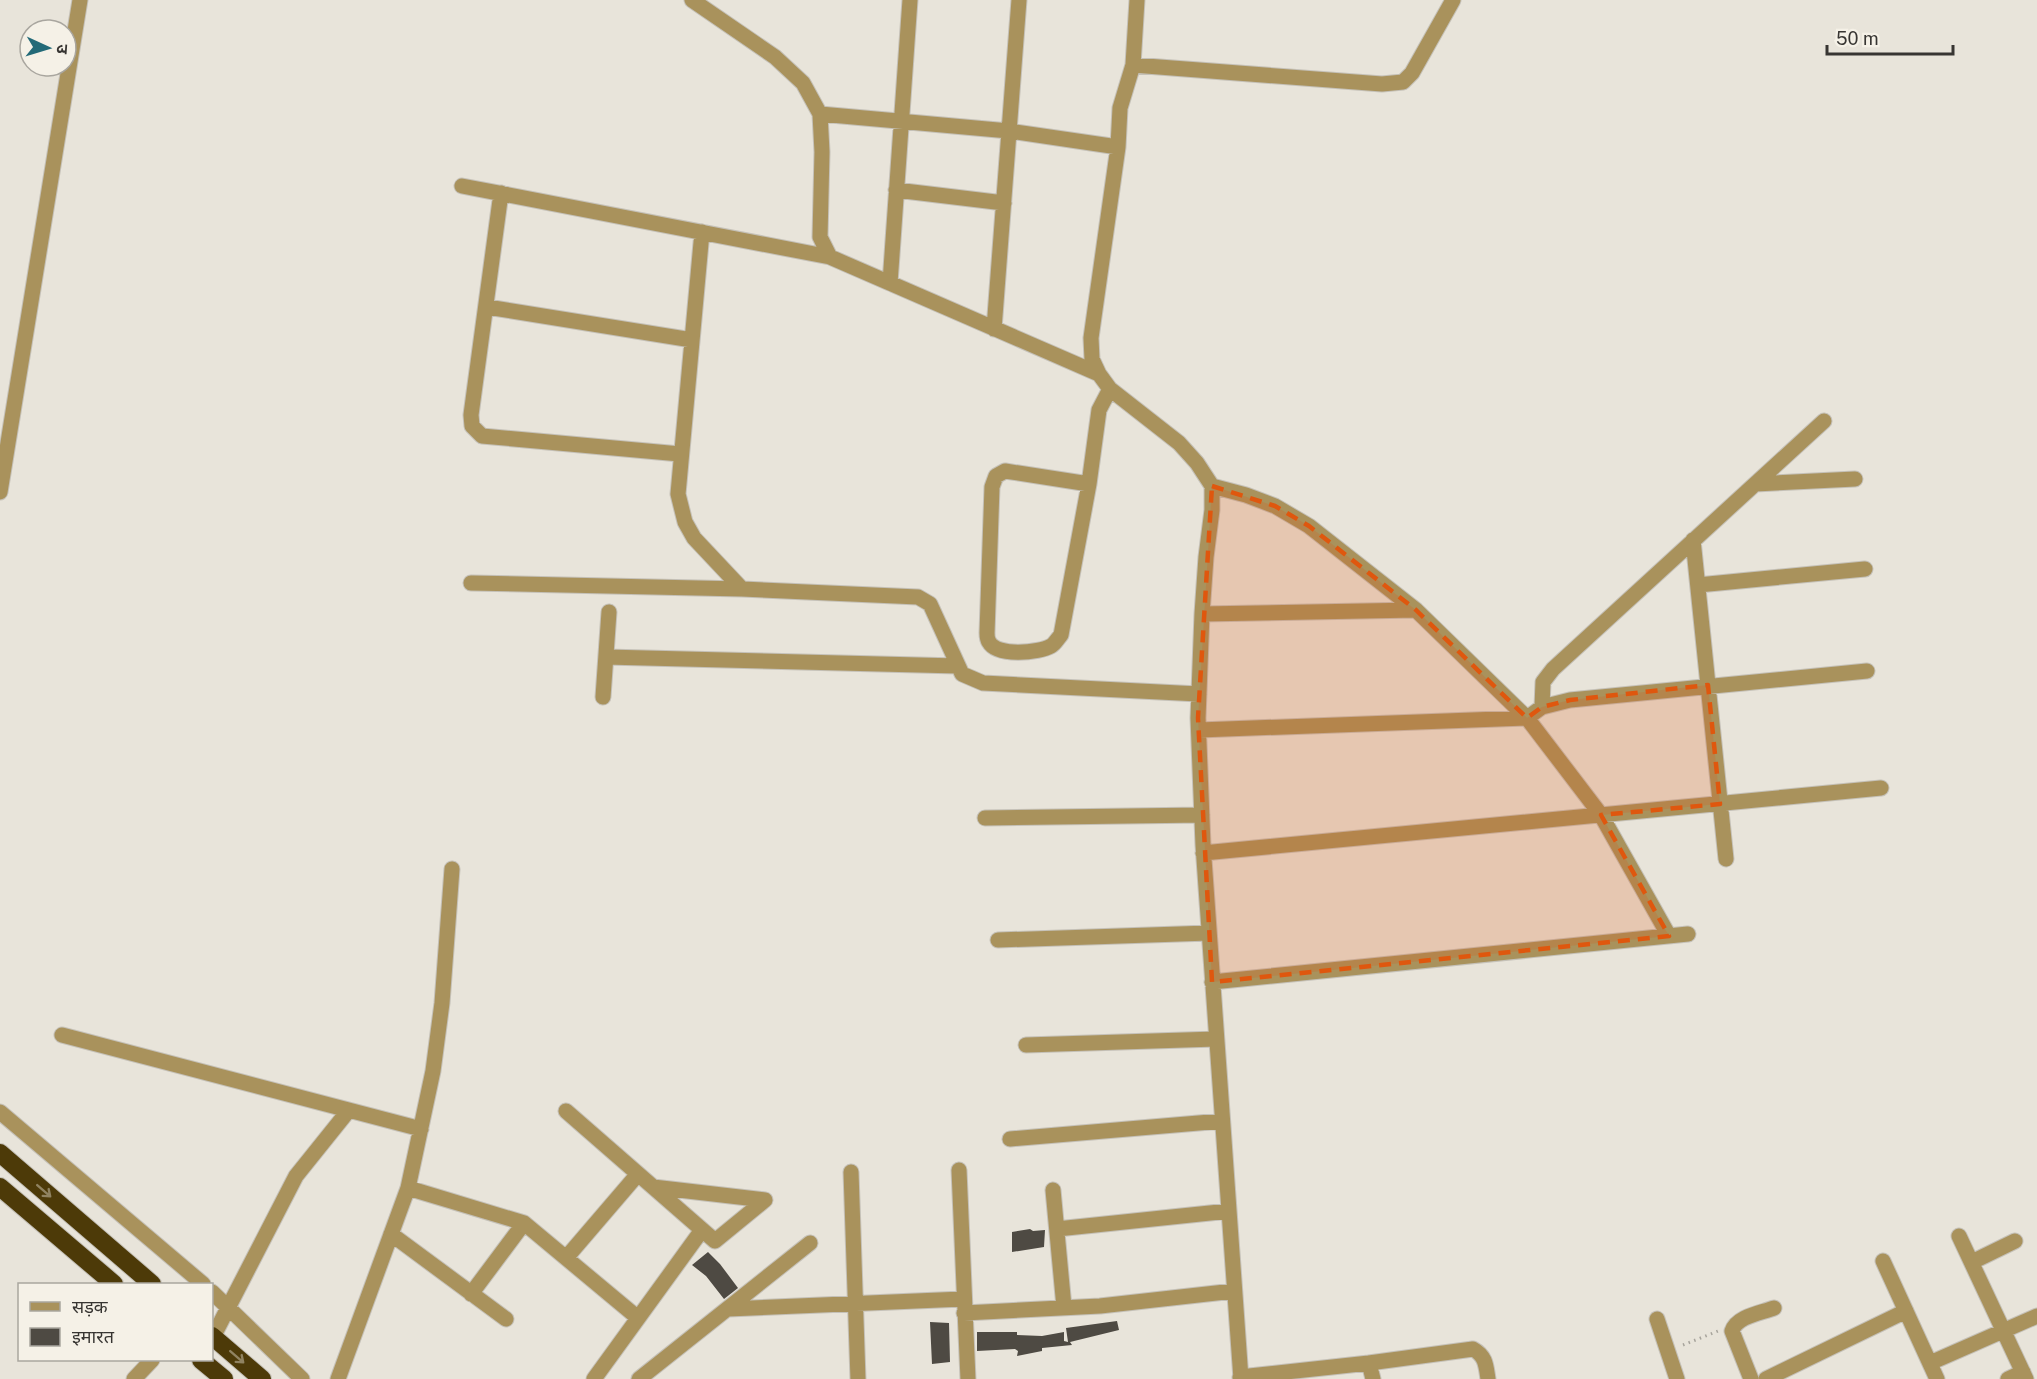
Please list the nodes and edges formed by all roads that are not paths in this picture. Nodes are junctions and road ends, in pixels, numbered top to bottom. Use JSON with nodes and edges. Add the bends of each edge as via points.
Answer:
{"nodes":[{"id":1,"x":80,"y":0,"type":"edge"},
{"id":2,"x":692,"y":0,"type":"edge"},
{"id":3,"x":910,"y":0,"type":"edge"},
{"id":4,"x":1019,"y":0,"type":"edge"},
{"id":5,"x":1137,"y":0,"type":"edge"},
{"id":6,"x":1453,"y":0,"type":"edge"},
{"id":7,"x":1133,"y":65,"type":"junction"},
{"id":8,"x":820,"y":114,"type":"junction"},
{"id":9,"x":901,"y":122,"type":"junction"},
{"id":10,"x":1009,"y":131,"type":"junction"},
{"id":11,"x":1118,"y":147,"type":"junction"},
{"id":12,"x":462,"y":186,"type":"dead end"},
{"id":13,"x":896,"y":190,"type":"junction"},
{"id":14,"x":501,"y":193,"type":"junction"},
{"id":15,"x":1004,"y":203,"type":"junction"},
{"id":16,"x":702,"y":232,"type":"junction"},
{"id":17,"x":820,"y":237,"type":"junction"},
{"id":18,"x":810,"y":253,"type":"junction"},
{"id":19,"x":830,"y":257,"type":"junction"},
{"id":20,"x":890,"y":283,"type":"junction"},
{"id":21,"x":487,"y":308,"type":"junction"},
{"id":22,"x":994,"y":329,"type":"junction"},
{"id":23,"x":692,"y":340,"type":"junction"},
{"id":24,"x":1099,"y":374,"type":"junction"},
{"id":25,"x":1110,"y":389,"type":"junction"},
{"id":26,"x":1824,"y":421,"type":"dead end"},
{"id":27,"x":680,"y":454,"type":"junction"},
{"id":28,"x":1855,"y":479,"type":"dead end"},
{"id":29,"x":1089,"y":484,"type":"junction"},
{"id":30,"x":1755,"y":484,"type":"junction"},
{"id":31,"x":1212,"y":486,"type":"junction"},
{"id":32,"x":0,"y":492,"type":"edge"},
{"id":33,"x":1693,"y":540,"type":"junction"},
{"id":34,"x":1865,"y":569,"type":"dead end"},
{"id":35,"x":471,"y":583,"type":"dead end"},
{"id":36,"x":1698,"y":585,"type":"junction"},
{"id":37,"x":742,"y":589,"type":"junction"},
{"id":38,"x":1416,"y":610,"type":"junction"},
{"id":39,"x":609,"y":612,"type":"dead end"},
{"id":40,"x":1202,"y":614,"type":"junction"},
{"id":41,"x":606,"y":657,"type":"junction"},
{"id":42,"x":958,"y":666,"type":"junction"},
{"id":43,"x":1867,"y":671,"type":"dead end"},
{"id":44,"x":1708,"y":685,"type":"junction"},
{"id":45,"x":1199,"y":694,"type":"junction"},
{"id":46,"x":603,"y":697,"type":"dead end"},
{"id":47,"x":1542,"y":707,"type":"junction"},
{"id":48,"x":1527,"y":718,"type":"junction"},
{"id":49,"x":1199,"y":730,"type":"junction"},
{"id":50,"x":1881,"y":788,"type":"dead end"},
{"id":51,"x":1720,"y":804,"type":"junction"},
{"id":52,"x":1202,"y":815,"type":"junction"},
{"id":53,"x":1601,"y":815,"type":"junction"},
{"id":54,"x":985,"y":818,"type":"dead end"},
{"id":55,"x":1203,"y":854,"type":"junction"},
{"id":56,"x":1726,"y":859,"type":"dead end"},
{"id":57,"x":452,"y":869,"type":"dead end"},
{"id":58,"x":1209,"y":933,"type":"junction"},
{"id":59,"x":1688,"y":934,"type":"dead end"},
{"id":60,"x":1669,"y":936,"type":"junction"},
{"id":61,"x":998,"y":940,"type":"dead end"},
{"id":62,"x":1212,"y":982,"type":"junction"},
{"id":63,"x":62,"y":1035,"type":"dead end"},
{"id":64,"x":1216,"y":1039,"type":"junction"},
{"id":65,"x":1026,"y":1046,"type":"dead end"},
{"id":66,"x":349,"y":1110,"type":"junction"},
{"id":67,"x":566,"y":1111,"type":"dead end"},
{"id":68,"x":0,"y":1112,"type":"edge"},
{"id":69,"x":1222,"y":1121,"type":"junction"},
{"id":70,"x":421,"y":1129,"type":"junction"},
{"id":71,"x":1010,"y":1139,"type":"dead end"},
{"id":72,"x":0,"y":1153,"type":"edge"},
{"id":73,"x":959,"y":1170,"type":"dead end"},
{"id":74,"x":850,"y":1172,"type":"dead end"},
{"id":75,"x":638,"y":1174,"type":"junction"},
{"id":76,"x":0,"y":1187,"type":"edge"},
{"id":77,"x":653,"y":1187,"type":"junction"},
{"id":78,"x":408,"y":1188,"type":"junction"},
{"id":79,"x":1053,"y":1191,"type":"dead end"},
{"id":80,"x":1229,"y":1210,"type":"junction"},
{"id":81,"x":524,"y":1223,"type":"junction"},
{"id":82,"x":1057,"y":1229,"type":"junction"},
{"id":83,"x":702,"y":1230,"type":"junction"},
{"id":84,"x":391,"y":1234,"type":"junction"},
{"id":85,"x":1959,"y":1236,"type":"dead end"},
{"id":86,"x":2015,"y":1241,"type":"dead end"},
{"id":87,"x":810,"y":1243,"type":"dead end"},
{"id":88,"x":566,"y":1258,"type":"junction"},
{"id":89,"x":1883,"y":1261,"type":"dead end"},
{"id":90,"x":1972,"y":1262,"type":"junction"},
{"id":91,"x":113,"y":1283,"type":"edge"},
{"id":92,"x":151,"y":1283,"type":"edge"},
{"id":93,"x":202,"y":1283,"type":"edge"},
{"id":94,"x":1234,"y":1291,"type":"junction"},
{"id":95,"x":213,"y":1293,"type":"edge"},
{"id":96,"x":471,"y":1294,"type":"junction"},
{"id":97,"x":855,"y":1304,"type":"junction"},
{"id":98,"x":964,"y":1306,"type":"junction"},
{"id":99,"x":229,"y":1307,"type":"junction"},
{"id":100,"x":1064,"y":1307,"type":"junction"},
{"id":101,"x":1774,"y":1308,"type":"dead end"},
{"id":102,"x":728,"y":1309,"type":"junction"},
{"id":103,"x":1906,"y":1311,"type":"junction"},
{"id":104,"x":2037,"y":1316,"type":"edge"},
{"id":105,"x":638,"y":1318,"type":"junction"},
{"id":106,"x":506,"y":1319,"type":"dead end"},
{"id":107,"x":1657,"y":1320,"type":"dead end"},
{"id":108,"x":2004,"y":1331,"type":"junction"},
{"id":109,"x":213,"y":1334,"type":"edge"},
{"id":110,"x":213,"y":1337,"type":"edge"},
{"id":111,"x":150,"y":1361,"type":"edge"},
{"id":112,"x":203,"y":1361,"type":"edge"},
{"id":113,"x":1930,"y":1363,"type":"junction"},
{"id":114,"x":1369,"y":1364,"type":"junction"},
{"id":115,"x":597,"y":1374,"type":"edge"},
{"id":116,"x":2025,"y":1376,"type":"edge"},
{"id":117,"x":1240,"y":1378,"type":"edge"},
{"id":118,"x":134,"y":1379,"type":"edge"},
{"id":119,"x":224,"y":1379,"type":"edge"},
{"id":120,"x":262,"y":1379,"type":"edge"},
{"id":121,"x":302,"y":1379,"type":"edge"},
{"id":122,"x":338,"y":1379,"type":"edge"},
{"id":123,"x":614,"y":1379,"type":"edge"},
{"id":124,"x":639,"y":1379,"type":"edge"},
{"id":125,"x":858,"y":1379,"type":"edge"},
{"id":126,"x":968,"y":1379,"type":"edge"},
{"id":127,"x":1373,"y":1379,"type":"edge"},
{"id":128,"x":1488,"y":1379,"type":"edge"},
{"id":129,"x":1677,"y":1379,"type":"edge"},
{"id":130,"x":1751,"y":1379,"type":"edge"},
{"id":131,"x":1766,"y":1379,"type":"edge"},
{"id":132,"x":1937,"y":1379,"type":"edge"},
{"id":133,"x":2008,"y":1379,"type":"edge"}],
"edges":[{"from":1,"to":32,"type":"street"},
{"from":2,"to":8,"type":"street","via":[[775,57],[803,83]]},
{"from":3,"to":9,"type":"street"},
{"from":4,"to":10,"type":"street"},
{"from":5,"to":7,"type":"street"},
{"from":6,"to":7,"type":"street","via":[[1403,82],[1382,84]]},
{"from":7,"to":11,"type":"street","via":[[1120,108]]},
{"from":8,"to":9,"type":"street"},
{"from":8,"to":17,"type":"street"},
{"from":9,"to":10,"type":"street"},
{"from":9,"to":13,"type":"street"},
{"from":10,"to":11,"type":"street"},
{"from":10,"to":15,"type":"street"},
{"from":11,"to":24,"type":"street","via":[[1091,338],[1092,359]]},
{"from":12,"to":14,"type":"street"},
{"from":13,"to":15,"type":"street"},
{"from":13,"to":20,"type":"street"},
{"from":14,"to":16,"type":"street"},
{"from":14,"to":21,"type":"street"},
{"from":15,"to":22,"type":"street"},
{"from":16,"to":18,"type":"street"},
{"from":16,"to":23,"type":"street"},
{"from":17,"to":18,"type":"street"},
{"from":17,"to":19,"type":"street"},
{"from":18,"to":19,"type":"street"},
{"from":19,"to":20,"type":"street"},
{"from":20,"to":22,"type":"street"},
{"from":21,"to":23,"type":"street"},
{"from":21,"to":27,"type":"street","via":[[471,416],[472,426],[482,436]]},
{"from":22,"to":24,"type":"street"},
{"from":23,"to":27,"type":"street"},
{"from":24,"to":25,"type":"street"},
{"from":25,"to":29,"type":"street","via":[[1100,410]]},
{"from":25,"to":31,"type":"street","via":[[1179,443]]},
{"from":26,"to":30,"type":"street"},
{"from":27,"to":37,"type":"street","via":[[678,494],[685,522],[694,538]]},
{"from":28,"to":30,"type":"street"},
{"from":29,"to":29,"type":"street","via":[[1061,635],[1052,645],[1028,652],[996,649],[989,643],[987,633],[992,487],[996,476],[1005,471]]},
{"from":30,"to":33,"type":"street"},
{"from":31,"to":38,"type":"street","via":[[1275,506],[1309,526]]},
{"from":31,"to":40,"type":"street"},
{"from":33,"to":36,"type":"street"},
{"from":33,"to":47,"type":"street","via":[[1553,669],[1543,682]]},
{"from":34,"to":36,"type":"street"},
{"from":35,"to":37,"type":"street"},
{"from":36,"to":44,"type":"street"},
{"from":37,"to":42,"type":"street","via":[[918,597],[930,604]]},
{"from":38,"to":40,"type":"street"},
{"from":38,"to":48,"type":"street"},
{"from":39,"to":41,"type":"street"},
{"from":40,"to":45,"type":"street"},
{"from":41,"to":42,"type":"street"},
{"from":41,"to":46,"type":"street"},
{"from":42,"to":45,"type":"street","via":[[962,674],[983,683]]},
{"from":43,"to":44,"type":"street"},
{"from":44,"to":47,"type":"street","via":[[1570,700]]},
{"from":44,"to":51,"type":"street"},
{"from":45,"to":49,"type":"street"},
{"from":47,"to":48,"type":"street"},
{"from":48,"to":49,"type":"street"},
{"from":48,"to":53,"type":"street"},
{"from":49,"to":52,"type":"street"},
{"from":50,"to":51,"type":"street"},
{"from":51,"to":53,"type":"street"},
{"from":51,"to":56,"type":"street"},
{"from":52,"to":54,"type":"street"},
{"from":52,"to":55,"type":"street"},
{"from":53,"to":55,"type":"street"},
{"from":53,"to":60,"type":"street"},
{"from":55,"to":58,"type":"street"},
{"from":57,"to":70,"type":"street","via":[[438,1037]]},
{"from":58,"to":61,"type":"street"},
{"from":58,"to":62,"type":"street"},
{"from":59,"to":60,"type":"street"},
{"from":60,"to":62,"type":"street"},
{"from":62,"to":64,"type":"street"},
{"from":63,"to":66,"type":"street"},
{"from":64,"to":65,"type":"street"},
{"from":64,"to":69,"type":"street"},
{"from":66,"to":70,"type":"street"},
{"from":66,"to":99,"type":"street","via":[[296,1176]]},
{"from":67,"to":75,"type":"street"},
{"from":68,"to":93,"type":"street"},
{"from":69,"to":71,"type":"street"},
{"from":69,"to":80,"type":"street"},
{"from":70,"to":78,"type":"street"},
{"from":72,"to":92,"type":"highway","one_way":true},
{"from":73,"to":98,"type":"street"},
{"from":74,"to":97,"type":"street"},
{"from":75,"to":77,"type":"street"},
{"from":75,"to":88,"type":"street"},
{"from":76,"to":91,"type":"highway"},
{"from":77,"to":83,"type":"street"},
{"from":77,"to":83,"type":"street","via":[[765,1200],[716,1241]]},
{"from":78,"to":81,"type":"street"},
{"from":78,"to":84,"type":"street"},
{"from":79,"to":82,"type":"street"},
{"from":80,"to":82,"type":"street"},
{"from":80,"to":94,"type":"street"},
{"from":81,"to":88,"type":"street"},
{"from":81,"to":96,"type":"street"},
{"from":82,"to":100,"type":"street"},
{"from":83,"to":105,"type":"street"},
{"from":84,"to":96,"type":"street"},
{"from":84,"to":122,"type":"street"},
{"from":85,"to":90,"type":"street"},
{"from":86,"to":90,"type":"street"},
{"from":87,"to":102,"type":"street"},
{"from":88,"to":105,"type":"street"},
{"from":89,"to":103,"type":"street"},
{"from":90,"to":108,"type":"street"},
{"from":94,"to":100,"type":"street"},
{"from":94,"to":117,"type":"street"},
{"from":95,"to":99,"type":"street"},
{"from":96,"to":106,"type":"street"},
{"from":97,"to":98,"type":"street"},
{"from":97,"to":102,"type":"street"},
{"from":97,"to":125,"type":"street"},
{"from":98,"to":100,"type":"street"},
{"from":98,"to":126,"type":"street"},
{"from":99,"to":109,"type":"street"},
{"from":99,"to":121,"type":"street"},
{"from":101,"to":130,"type":"street","via":[[1742,1320],[1732,1331]]},
{"from":102,"to":124,"type":"street"},
{"from":103,"to":113,"type":"street"},
{"from":103,"to":131,"type":"street"},
{"from":104,"to":108,"type":"street"},
{"from":105,"to":115,"type":"street"},
{"from":107,"to":129,"type":"street"},
{"from":108,"to":113,"type":"street"},
{"from":108,"to":116,"type":"street"},
{"from":110,"to":120,"type":"highway","one_way":true},
{"from":111,"to":118,"type":"street"},
{"from":112,"to":119,"type":"highway"},
{"from":113,"to":132,"type":"street"},
{"from":114,"to":117,"type":"street"},
{"from":114,"to":127,"type":"street"},
{"from":114,"to":128,"type":"street","via":[[1473,1349],[1485,1359]]},
{"from":115,"to":123,"type":"street"},
{"from":116,"to":133,"type":"street"}]}
